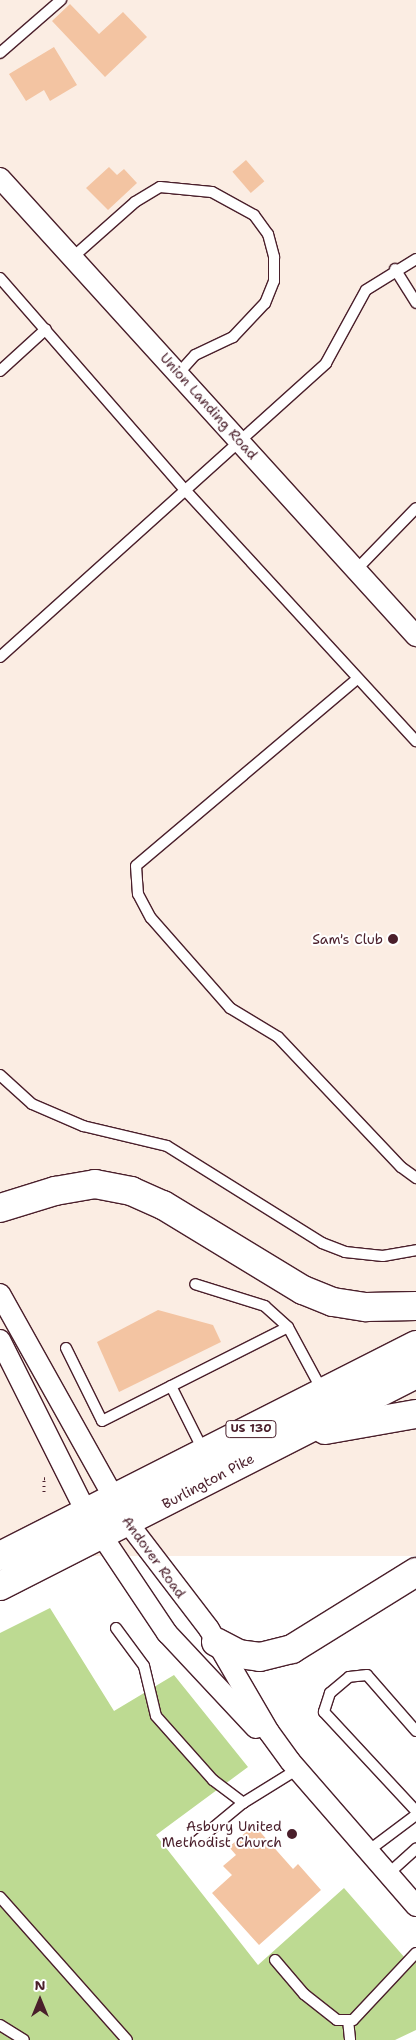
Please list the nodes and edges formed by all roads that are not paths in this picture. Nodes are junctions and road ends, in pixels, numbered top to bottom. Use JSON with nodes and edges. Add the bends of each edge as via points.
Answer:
{"nodes":[{"id":1,"x":61,"y":0,"type":"edge"},
{"id":2,"x":0,"y":53,"type":"edge"},
{"id":3,"x":0,"y":178,"type":"edge"},
{"id":4,"x":73,"y":257,"type":"junction"},
{"id":5,"x":416,"y":259,"type":"edge"},
{"id":6,"x":395,"y":269,"type":"junction"},
{"id":7,"x":0,"y":278,"type":"edge"},
{"id":8,"x":416,"y":303,"type":"edge"},
{"id":9,"x":46,"y":329,"type":"junction"},
{"id":10,"x":0,"y":371,"type":"edge"},
{"id":11,"x":179,"y":373,"type":"junction"},
{"id":12,"x":239,"y":438,"type":"junction"},
{"id":13,"x":186,"y":491,"type":"junction"},
{"id":14,"x":416,"y":508,"type":"edge"},
{"id":15,"x":356,"y":570,"type":"junction"},
{"id":16,"x":416,"y":636,"type":"edge"},
{"id":17,"x":0,"y":657,"type":"edge"},
{"id":18,"x":357,"y":679,"type":"junction"},
{"id":19,"x":416,"y":741,"type":"edge"},
{"id":20,"x":0,"y":1075,"type":"edge"},
{"id":21,"x":416,"y":1178,"type":"edge"},
{"id":22,"x":26,"y":1199,"type":"junction"},
{"id":23,"x":0,"y":1208,"type":"edge"},
{"id":24,"x":0,"y":1220,"type":"edge"},
{"id":25,"x":416,"y":1250,"type":"edge"},
{"id":26,"x":195,"y":1284,"type":"dead end"},
{"id":27,"x":0,"y":1294,"type":"edge"},
{"id":28,"x":416,"y":1306,"type":"edge"},
{"id":29,"x":288,"y":1327,"type":"junction"},
{"id":30,"x":0,"y":1340,"type":"edge"},
{"id":31,"x":416,"y":1345,"type":"edge"},
{"id":32,"x":66,"y":1348,"type":"dead end"},
{"id":33,"x":416,"y":1374,"type":"edge"},
{"id":34,"x":171,"y":1386,"type":"junction"},
{"id":35,"x":323,"y":1392,"type":"junction"},
{"id":36,"x":416,"y":1414,"type":"edge"},
{"id":37,"x":294,"y":1436,"type":"junction"},
{"id":38,"x":204,"y":1452,"type":"junction"},
{"id":39,"x":114,"y":1498,"type":"junction"},
{"id":40,"x":86,"y":1512,"type":"junction"},
{"id":41,"x":128,"y":1523,"type":"junction"},
{"id":42,"x":102,"y":1536,"type":"junction"},
{"id":43,"x":0,"y":1556,"type":"edge"},
{"id":44,"x":416,"y":1572,"type":"edge"},
{"id":45,"x":0,"y":1586,"type":"edge"},
{"id":46,"x":116,"y":1628,"type":"dead end"},
{"id":47,"x":216,"y":1642,"type":"junction"},
{"id":48,"x":416,"y":1732,"type":"edge"},
{"id":49,"x":294,"y":1765,"type":"junction"},
{"id":50,"x":243,"y":1803,"type":"junction"},
{"id":51,"x":416,"y":1813,"type":"edge"},
{"id":52,"x":196,"y":1841,"type":"dead end"},
{"id":53,"x":416,"y":1849,"type":"edge"},
{"id":54,"x":368,"y":1851,"type":"junction"},
{"id":55,"x":388,"y":1874,"type":"junction"},
{"id":56,"x":0,"y":1897,"type":"edge"},
{"id":57,"x":416,"y":1906,"type":"edge"},
{"id":58,"x":416,"y":1953,"type":"edge"},
{"id":59,"x":275,"y":1960,"type":"dead end"},
{"id":60,"x":348,"y":2020,"type":"junction"},
{"id":61,"x":0,"y":2025,"type":"edge"},
{"id":62,"x":24,"y":2040,"type":"edge"},
{"id":63,"x":127,"y":2040,"type":"edge"},
{"id":64,"x":350,"y":2040,"type":"edge"}],
"edges":[{"from":1,"to":2,"type":"lane"},
{"from":3,"to":4,"type":"street","name":"Union Landing Road"},
{"from":4,"to":11,"type":"street","name":"Union Landing Road"},
{"from":4,"to":11,"type":"lane","via":[[136,202],[160,187],[212,192],[254,215],[268,234],[274,257],[274,281],[265,303],[233,337],[195,355]]},
{"from":5,"to":6,"type":"lane"},
{"from":6,"to":8,"type":"lane"},
{"from":6,"to":12,"type":"lane","via":[[366,290],[326,363],[268,418]]},
{"from":7,"to":9,"type":"lane"},
{"from":9,"to":10,"type":"lane"},
{"from":9,"to":13,"type":"lane"},
{"from":11,"to":12,"type":"street","name":"Union Landing Road"},
{"from":12,"to":13,"type":"lane"},
{"from":12,"to":15,"type":"street","name":"Union Landing Road"},
{"from":13,"to":17,"type":"lane","via":[[82,580]]},
{"from":13,"to":18,"type":"lane"},
{"from":14,"to":15,"type":"lane"},
{"from":15,"to":16,"type":"street","name":"Union Landing Road"},
{"from":18,"to":19,"type":"lane"},
{"from":18,"to":21,"type":"lane","via":[[136,866],[138,894],[152,918],[230,1008],[278,1037],[401,1167]]},
{"from":20,"to":25,"type":"lane","via":[[32,1104],[82,1126],[167,1146],[322,1243],[345,1252],[383,1256]]},
{"from":22,"to":23,"type":"highway"},
{"from":22,"to":24,"type":"highway"},
{"from":22,"to":28,"type":"highway","via":[[95,1184],[131,1190],[163,1205],[303,1290],[334,1302],[366,1308]]},
{"from":26,"to":29,"type":"lane","via":[[264,1306]]},
{"from":27,"to":39,"type":"street","name":"Andover Road"},
{"from":29,"to":34,"type":"lane"},
{"from":29,"to":35,"type":"lane"},
{"from":30,"to":40,"type":"street","name":"Andover Road"},
{"from":31,"to":35,"type":"highway","name":"Burlington Pike","number":"US 130"},
{"from":32,"to":34,"type":"lane","via":[[102,1422]]},
{"from":33,"to":37,"type":"highway","name":"Burlington Pike","number":"US 130"},
{"from":34,"to":38,"type":"lane"},
{"from":35,"to":38,"type":"highway","name":"Burlington Pike","number":"US 130"},
{"from":36,"to":37,"type":"highway"},
{"from":37,"to":41,"type":"highway","name":"Burlington Pike","number":"US 130"},
{"from":38,"to":39,"type":"highway","name":"Burlington Pike","number":"US 130"},
{"from":39,"to":40,"type":"highway","name":"Burlington Pike","number":"US 130"},
{"from":39,"to":41,"type":"street","name":"Andover Road"},
{"from":40,"to":42,"type":"street","name":"Andover Road"},
{"from":40,"to":43,"type":"highway","name":"Burlington Pike","number":"US 130"},
{"from":41,"to":42,"type":"highway","name":"Burlington Pike","number":"US 130"},
{"from":41,"to":47,"type":"street","name":"Andover Road"},
{"from":42,"to":45,"type":"highway","name":"Burlington Pike","number":"US 130"},
{"from":42,"to":49,"type":"street","name":"Andover Road","via":[[167,1633],[209,1681]]},
{"from":44,"to":47,"type":"highway","via":[[292,1648],[260,1656],[239,1654]]},
{"from":46,"to":50,"type":"lane","via":[[144,1666],[156,1716],[213,1780]]},
{"from":47,"to":49,"type":"street","name":"Andover Road","via":[[269,1732]]},
{"from":48,"to":51,"type":"lane","via":[[367,1675],[348,1677],[330,1693],[324,1712]]},
{"from":49,"to":50,"type":"lane"},
{"from":49,"to":54,"type":"street","name":"Andover Road"},
{"from":50,"to":52,"type":"lane"},
{"from":51,"to":54,"type":"lane"},
{"from":53,"to":55,"type":"lane"},
{"from":54,"to":55,"type":"street","name":"Andover Road"},
{"from":55,"to":57,"type":"street","name":"Andover Road"},
{"from":56,"to":63,"type":"lane"},
{"from":58,"to":60,"type":"lane","via":[[375,2000],[353,2020]]},
{"from":59,"to":60,"type":"lane","via":[[304,1994],[337,2020]]},
{"from":60,"to":64,"type":"lane"},
{"from":61,"to":62,"type":"lane"}]}
